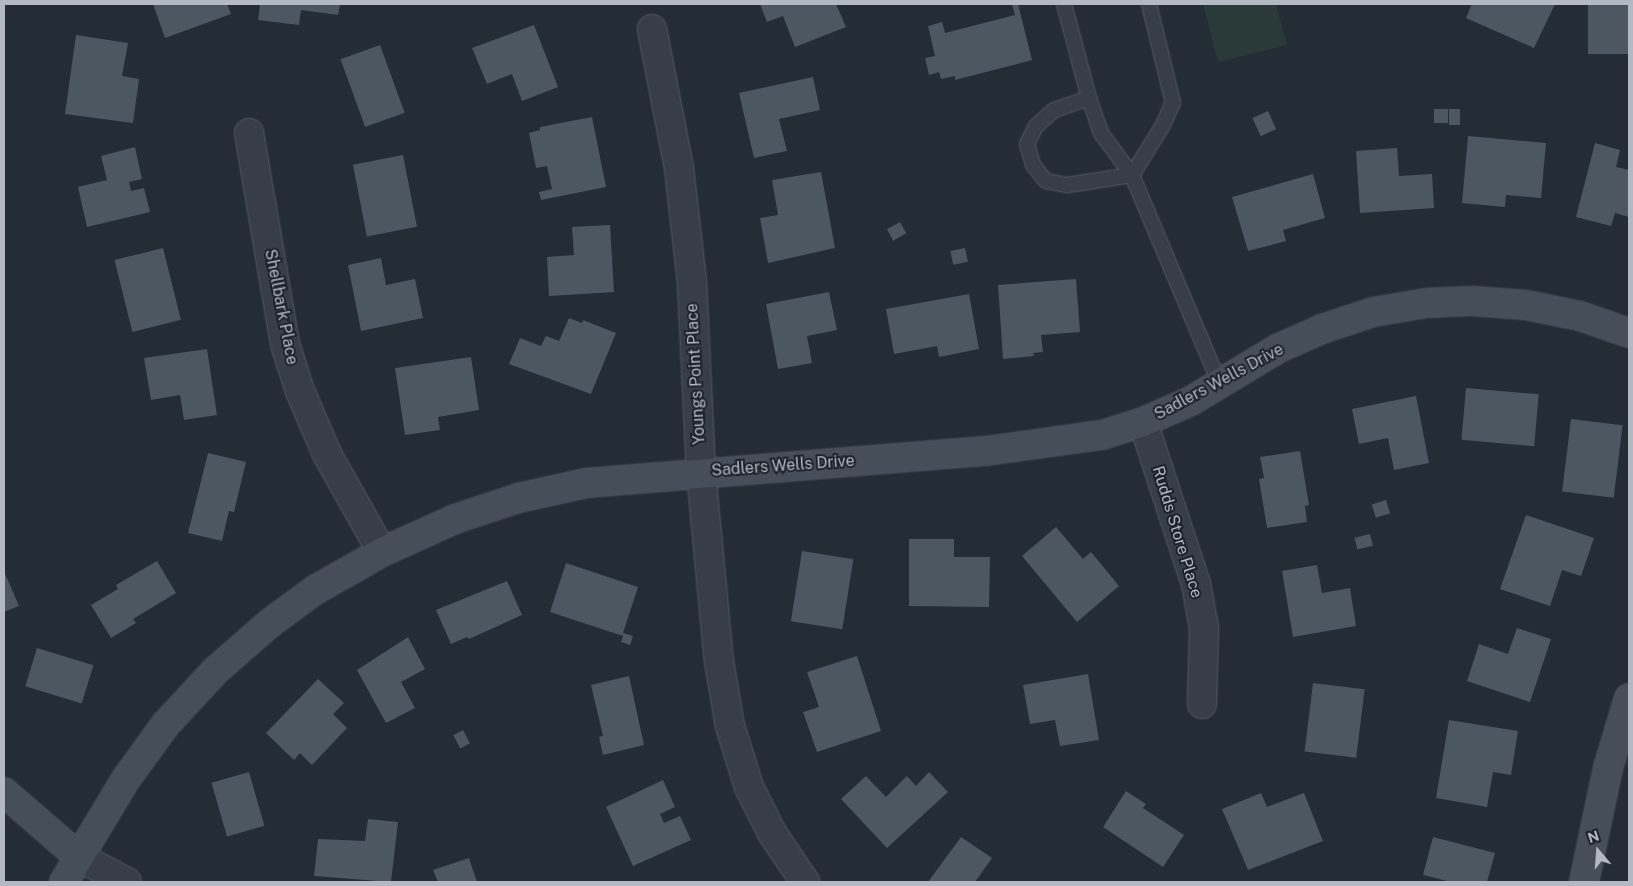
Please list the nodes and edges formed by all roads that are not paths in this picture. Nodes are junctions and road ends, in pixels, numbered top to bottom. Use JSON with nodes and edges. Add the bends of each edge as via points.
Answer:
{"nodes":[{"id":1,"x":1064,"y":4,"type":"edge"},
{"id":2,"x":1150,"y":4,"type":"edge"},
{"id":3,"x":652,"y":28,"type":"dead end"},
{"id":4,"x":1088,"y":98,"type":"junction"},
{"id":5,"x":249,"y":133,"type":"dead end"},
{"id":6,"x":1132,"y":175,"type":"junction"},
{"id":7,"x":1629,"y":333,"type":"edge"},
{"id":8,"x":1220,"y":384,"type":"junction"},
{"id":9,"x":1143,"y":422,"type":"junction"},
{"id":10,"x":701,"y":472,"type":"junction"},
{"id":11,"x":382,"y":552,"type":"junction"},
{"id":12,"x":1629,"y":698,"type":"edge"},
{"id":13,"x":1202,"y":704,"type":"dead end"},
{"id":14,"x":4,"y":792,"type":"edge"},
{"id":15,"x":78,"y":857,"type":"junction"},
{"id":16,"x":64,"y":882,"type":"edge"},
{"id":17,"x":127,"y":882,"type":"edge"},
{"id":18,"x":805,"y":882,"type":"edge"},
{"id":19,"x":1584,"y":882,"type":"edge"}],
"edges":[{"from":1,"to":4,"type":"lane"},
{"from":2,"to":6,"type":"lane","via":[[1174,103]]},
{"from":3,"to":10,"type":"street","name":"Youngs Point Place","via":[[679,168],[692,282]]},
{"from":4,"to":6,"type":"lane","via":[[1101,133]]},
{"from":4,"to":6,"type":"lane","via":[[1054,110],[1036,126],[1027,144],[1033,165],[1046,181],[1067,185]]},
{"from":5,"to":11,"type":"street","name":"Shellbark Place","via":[[285,344],[300,391],[327,454]]},
{"from":6,"to":8,"type":"lane"},
{"from":7,"to":8,"type":"street","name":"Sadlers Wells Drive","via":[[1580,316],[1526,305],[1472,301],[1426,303],[1373,312],[1322,328],[1279,348]]},
{"from":8,"to":9,"type":"street","name":"Sadlers Wells Drive"},
{"from":9,"to":10,"type":"street","name":"Sadlers Wells Drive","via":[[1102,435],[1046,444]]},
{"from":9,"to":13,"type":"street","name":"Rudds Store Place","via":[[1196,584],[1204,628]]},
{"from":10,"to":11,"type":"street","name":"Sadlers Wells Drive","via":[[586,484],[518,498],[455,519]]},
{"from":10,"to":18,"type":"street","name":"Youngs Point Place","via":[[719,661],[730,726],[749,787],[772,833]]},
{"from":11,"to":15,"type":"street","name":"Sadlers Wells Drive","via":[[315,590],[270,623],[215,671],[166,724],[126,779]]},
{"from":12,"to":19,"type":"street","via":[[1608,768]]},
{"from":14,"to":15,"type":"street"},
{"from":15,"to":16,"type":"street","name":"Sadlers Wells Drive"},
{"from":15,"to":17,"type":"street"}]}
